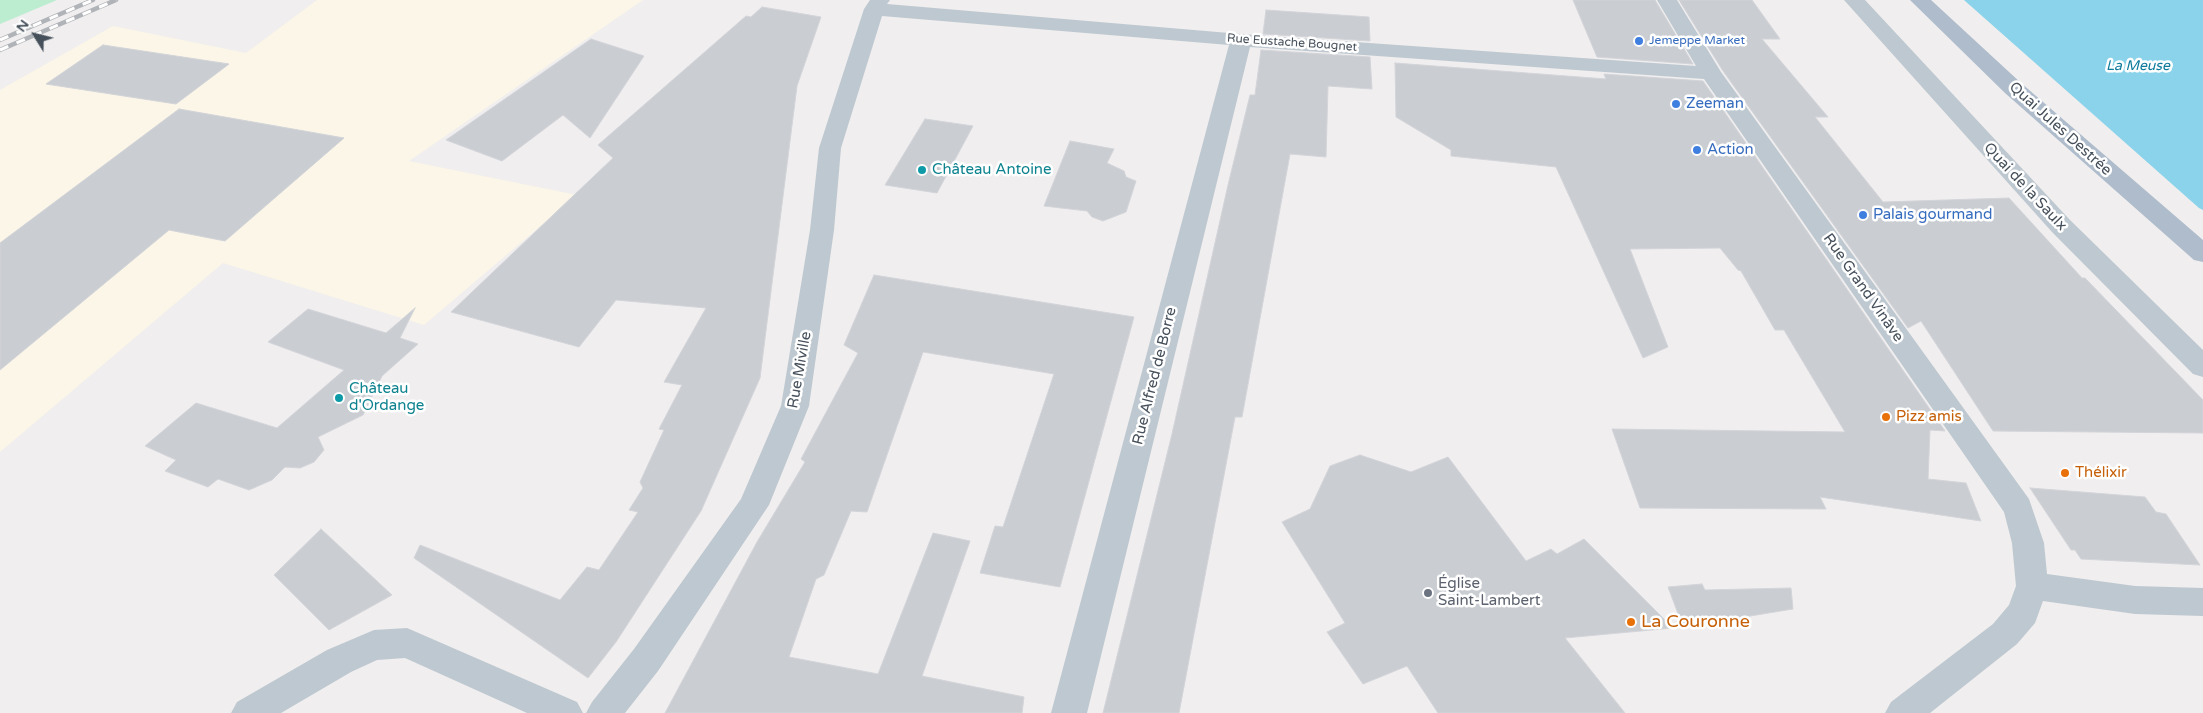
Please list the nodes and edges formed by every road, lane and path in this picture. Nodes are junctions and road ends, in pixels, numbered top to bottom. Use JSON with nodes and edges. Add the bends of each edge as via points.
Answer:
{"nodes":[{"id":1,"x":1667,"y":0,"type":"edge"},
{"id":2,"x":1854,"y":0,"type":"edge"},
{"id":3,"x":1920,"y":0,"type":"edge"},
{"id":4,"x":877,"y":4,"type":"edge"},
{"id":5,"x":1241,"y":40,"type":"junction"},
{"id":6,"x":1711,"y":73,"type":"junction"},
{"id":7,"x":2203,"y":254,"type":"edge"},
{"id":8,"x":2203,"y":367,"type":"edge"},
{"id":9,"x":2032,"y":586,"type":"junction"},
{"id":10,"x":2203,"y":602,"type":"edge"},
{"id":11,"x":249,"y":713,"type":"edge"},
{"id":12,"x":565,"y":713,"type":"edge"},
{"id":13,"x":604,"y":713,"type":"edge"},
{"id":14,"x":1069,"y":713,"type":"edge"},
{"id":15,"x":1904,"y":713,"type":"edge"}],
"edges":[{"from":1,"to":6,"type":"street","name":"Rue Grand Vinâve"},
{"from":2,"to":8,"type":"street","name":"Quai de la Saulx","via":[[2061,226]]},
{"from":3,"to":7,"type":"main road","name":"Quai Jules Destrée","via":[[2013,88]]},
{"from":4,"to":5,"type":"street","name":"Rue Eustache Bougnet"},
{"from":4,"to":13,"type":"street","name":"Rue Miville","via":[[830,148],[822,230],[795,406],[754,506],[646,660]]},
{"from":5,"to":6,"type":"street","name":"Rue Eustache Bougnet"},
{"from":5,"to":14,"type":"street","name":"Rue Alfred de Borre"},
{"from":6,"to":9,"type":"street","name":"Rue Grand Vinâve","via":[[2018,508],[2028,543]]},
{"from":9,"to":10,"type":"street","via":[[2135,600]]},
{"from":9,"to":15,"type":"street","via":[[2024,612],[2005,634]]},
{"from":11,"to":12,"type":"street","via":[[374,645],[407,643]]}]}
